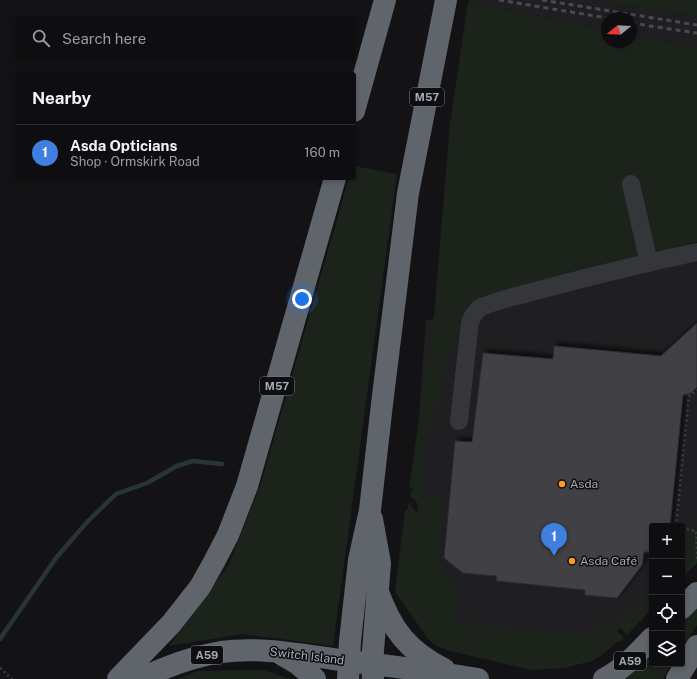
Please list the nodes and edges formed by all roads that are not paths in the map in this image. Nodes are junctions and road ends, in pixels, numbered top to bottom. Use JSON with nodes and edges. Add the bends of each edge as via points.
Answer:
{"nodes":[{"id":1,"x":385,"y":0,"type":"edge"},
{"id":2,"x":446,"y":0,"type":"edge"},
{"id":3,"x":356,"y":104,"type":"edge"},
{"id":4,"x":334,"y":180,"type":"edge"},
{"id":5,"x":631,"y":184,"type":"dead end"},
{"id":6,"x":697,"y":252,"type":"edge"},
{"id":7,"x":649,"y":262,"type":"junction"},
{"id":8,"x":459,"y":421,"type":"dead end"},
{"id":9,"x":370,"y":510,"type":"junction"},
{"id":10,"x":377,"y":589,"type":"junction"},
{"id":11,"x":697,"y":593,"type":"edge"},
{"id":12,"x":685,"y":605,"type":"edge"},
{"id":13,"x":649,"y":641,"type":"edge"},
{"id":14,"x":697,"y":646,"type":"edge"},
{"id":15,"x":278,"y":652,"type":"junction"},
{"id":16,"x":348,"y":670,"type":"edge"},
{"id":17,"x":372,"y":671,"type":"edge"},
{"id":18,"x":456,"y":675,"type":"junction"},
{"id":19,"x":118,"y":679,"type":"edge"},
{"id":20,"x":140,"y":679,"type":"edge"},
{"id":21,"x":314,"y":679,"type":"edge"},
{"id":22,"x":478,"y":679,"type":"edge"},
{"id":23,"x":604,"y":679,"type":"edge"},
{"id":24,"x":677,"y":679,"type":"edge"}],
"edges":[{"from":1,"to":3,"type":"highway"},
{"from":2,"to":9,"type":"highway","number":"M57","via":[[408,193]]},
{"from":4,"to":19,"type":"highway","number":"M57","via":[[247,486],[228,535],[200,587],[171,624]]},
{"from":5,"to":7,"type":"lane"},
{"from":6,"to":7,"type":"lane"},
{"from":7,"to":8,"type":"lane","via":[[479,308],[470,322]]},
{"from":9,"to":10,"type":"highway","number":"M57","via":[[380,563]]},
{"from":9,"to":16,"type":"highway","number":"M57","via":[[359,560]]},
{"from":10,"to":17,"type":"highway","number":"M57"},
{"from":10,"to":18,"type":"highway","number":"M57","via":[[396,631],[412,649]]},
{"from":11,"to":12,"type":"highway"},
{"from":13,"to":23,"type":"highway","number":"A59","via":[[626,664]]},
{"from":14,"to":24,"type":"highway"},
{"from":15,"to":16,"type":"highway","name":"Switch Island","number":"A59"},
{"from":15,"to":20,"type":"highway","name":"Switch Island","number":"A59","via":[[251,650],[193,657],[168,665]]},
{"from":15,"to":21,"type":"highway","via":[[298,664]]},
{"from":16,"to":17,"type":"highway","name":"Switch Island","number":"A59"},
{"from":17,"to":18,"type":"highway","name":"Switch Island","number":"A59"},
{"from":18,"to":22,"type":"highway","name":"Switch Island","number":"A59"}]}
